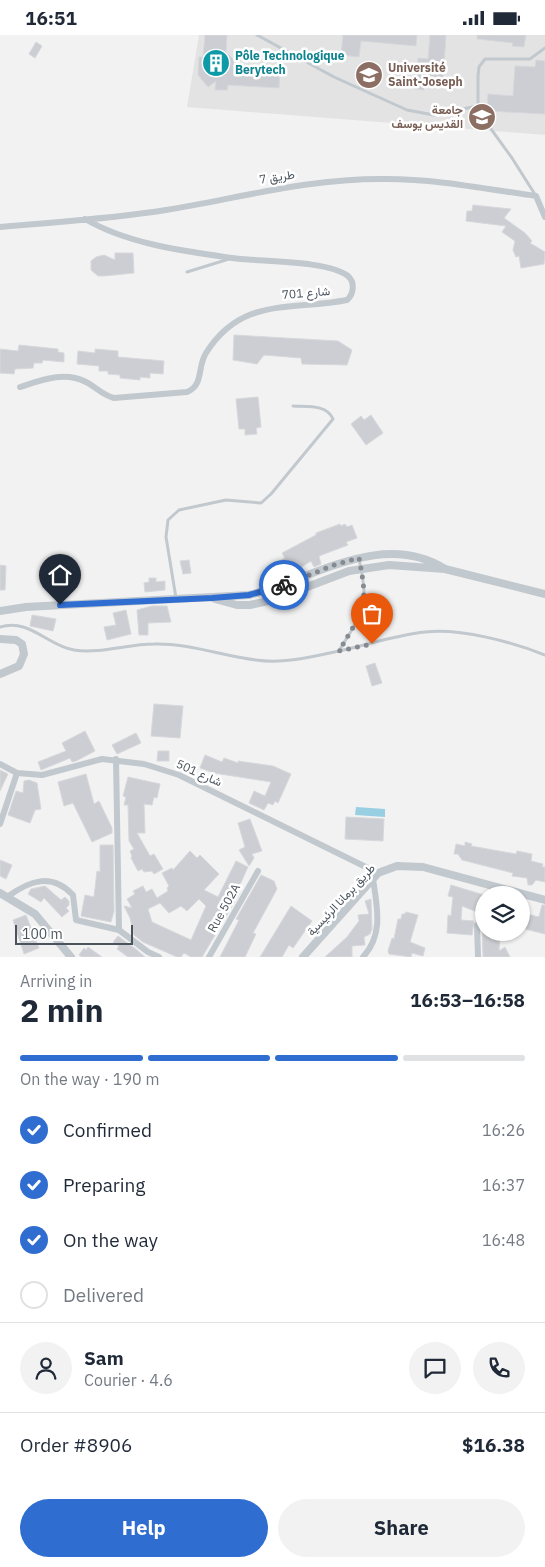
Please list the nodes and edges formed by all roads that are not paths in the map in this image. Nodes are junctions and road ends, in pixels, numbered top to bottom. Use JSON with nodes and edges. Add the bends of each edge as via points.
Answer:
{"nodes":[{"id":1,"x":256,"y":35,"type":"edge"},
{"id":2,"x":545,"y":48,"type":"edge"},
{"id":3,"x":477,"y":106,"type":"junction"},
{"id":4,"x":536,"y":196,"type":"junction"},
{"id":5,"x":545,"y":217,"type":"edge"},
{"id":6,"x":85,"y":219,"type":"junction"},
{"id":7,"x":0,"y":227,"type":"edge"},
{"id":8,"x":232,"y":258,"type":"junction"},
{"id":9,"x":188,"y":272,"type":"dead end"},
{"id":10,"x":20,"y":387,"type":"dead end"},
{"id":11,"x":293,"y":406,"type":"dead end"},
{"id":12,"x":359,"y":558,"type":"junction"},
{"id":13,"x":361,"y":568,"type":"junction"},
{"id":14,"x":445,"y":569,"type":"junction"},
{"id":15,"x":545,"y":594,"type":"edge"},
{"id":16,"x":212,"y":598,"type":"junction"},
{"id":17,"x":176,"y":599,"type":"junction"},
{"id":18,"x":0,"y":611,"type":"edge"},
{"id":19,"x":0,"y":627,"type":"edge"},
{"id":20,"x":0,"y":639,"type":"edge"},
{"id":21,"x":339,"y":651,"type":"junction"},
{"id":22,"x":545,"y":655,"type":"edge"},
{"id":23,"x":0,"y":674,"type":"edge"},
{"id":24,"x":116,"y":759,"type":"junction"},
{"id":25,"x":0,"y":764,"type":"edge"},
{"id":26,"x":17,"y":773,"type":"junction"},
{"id":27,"x":0,"y":824,"type":"edge"},
{"id":28,"x":258,"y":871,"type":"dead end"},
{"id":29,"x":375,"y":876,"type":"junction"},
{"id":30,"x":4,"y":895,"type":"edge"},
{"id":31,"x":545,"y":900,"type":"edge"},
{"id":32,"x":119,"y":930,"type":"junction"},
{"id":33,"x":478,"y":941,"type":"edge"},
{"id":34,"x":71,"y":957,"type":"edge"},
{"id":35,"x":159,"y":957,"type":"edge"},
{"id":36,"x":209,"y":957,"type":"edge"},
{"id":37,"x":303,"y":957,"type":"edge"},
{"id":38,"x":363,"y":957,"type":"edge"},
{"id":39,"x":478,"y":957,"type":"edge"}],
"edges":[{"from":1,"to":3,"type":"lane","via":[[334,77],[407,110],[434,115]]},
{"from":2,"to":3,"type":"lane","via":[[530,59],[489,58],[482,62]]},
{"from":3,"to":4,"type":"lane","via":[[486,125]]},
{"from":4,"to":5,"type":"street"},
{"from":4,"to":6,"type":"street","name":"طريق 7","via":[[444,181],[331,181],[281,187],[165,210]]},
{"from":6,"to":7,"type":"street","name":"طريق 7"},
{"from":6,"to":8,"type":"street","name":"شارع 701","via":[[121,236]]},
{"from":8,"to":9,"type":"lane"},
{"from":8,"to":10,"type":"street","name":"شارع 701","via":[[330,268],[348,276],[352,281],[352,292],[347,299],[277,307],[237,321],[206,353],[198,383],[187,392],[114,397],[82,381],[63,376]]},
{"from":11,"to":17,"type":"lane","via":[[322,408],[333,419],[272,494],[261,503],[226,500],[180,510],[168,520],[166,537]]},
{"from":12,"to":13,"type":"lane"},
{"from":12,"to":14,"type":"street","via":[[390,554],[412,556],[429,559]]},
{"from":12,"to":16,"type":"street","via":[[249,595]]},
{"from":13,"to":14,"type":"street","via":[[389,565]]},
{"from":13,"to":16,"type":"street","via":[[273,600],[250,605]]},
{"from":13,"to":21,"type":"lane","via":[[365,604]]},
{"from":14,"to":15,"type":"street"},
{"from":16,"to":17,"type":"street"},
{"from":17,"to":18,"type":"street"},
{"from":19,"to":21,"type":"lane","via":[[18,625],[31,629],[73,650],[154,643],[258,661],[282,661]]},
{"from":20,"to":23,"type":"street","via":[[16,640],[22,644],[24,655],[19,666]]},
{"from":21,"to":22,"type":"lane","via":[[423,632],[448,631]]},
{"from":24,"to":26,"type":"street","name":"شارع 501","via":[[102,759],[42,775]]},
{"from":24,"to":29,"type":"street","name":"شارع 501","via":[[179,775]]},
{"from":24,"to":32,"type":"street"},
{"from":25,"to":26,"type":"street","name":"شارع 501"},
{"from":26,"to":27,"type":"street"},
{"from":28,"to":36,"type":"street","name":"Rue 502A"},
{"from":29,"to":31,"type":"street","name":"طريق برمانا الرئيسية","via":[[397,866],[423,867]]},
{"from":29,"to":37,"type":"street","name":"طريق برمانا الرئيسية"},
{"from":29,"to":38,"type":"street","via":[[379,916],[372,947]]},
{"from":30,"to":32,"type":"street","via":[[35,881],[48,882],[73,895],[76,921]]},
{"from":30,"to":34,"type":"street","via":[[35,914]]},
{"from":32,"to":35,"type":"street"},
{"from":33,"to":39,"type":"street"}]}
